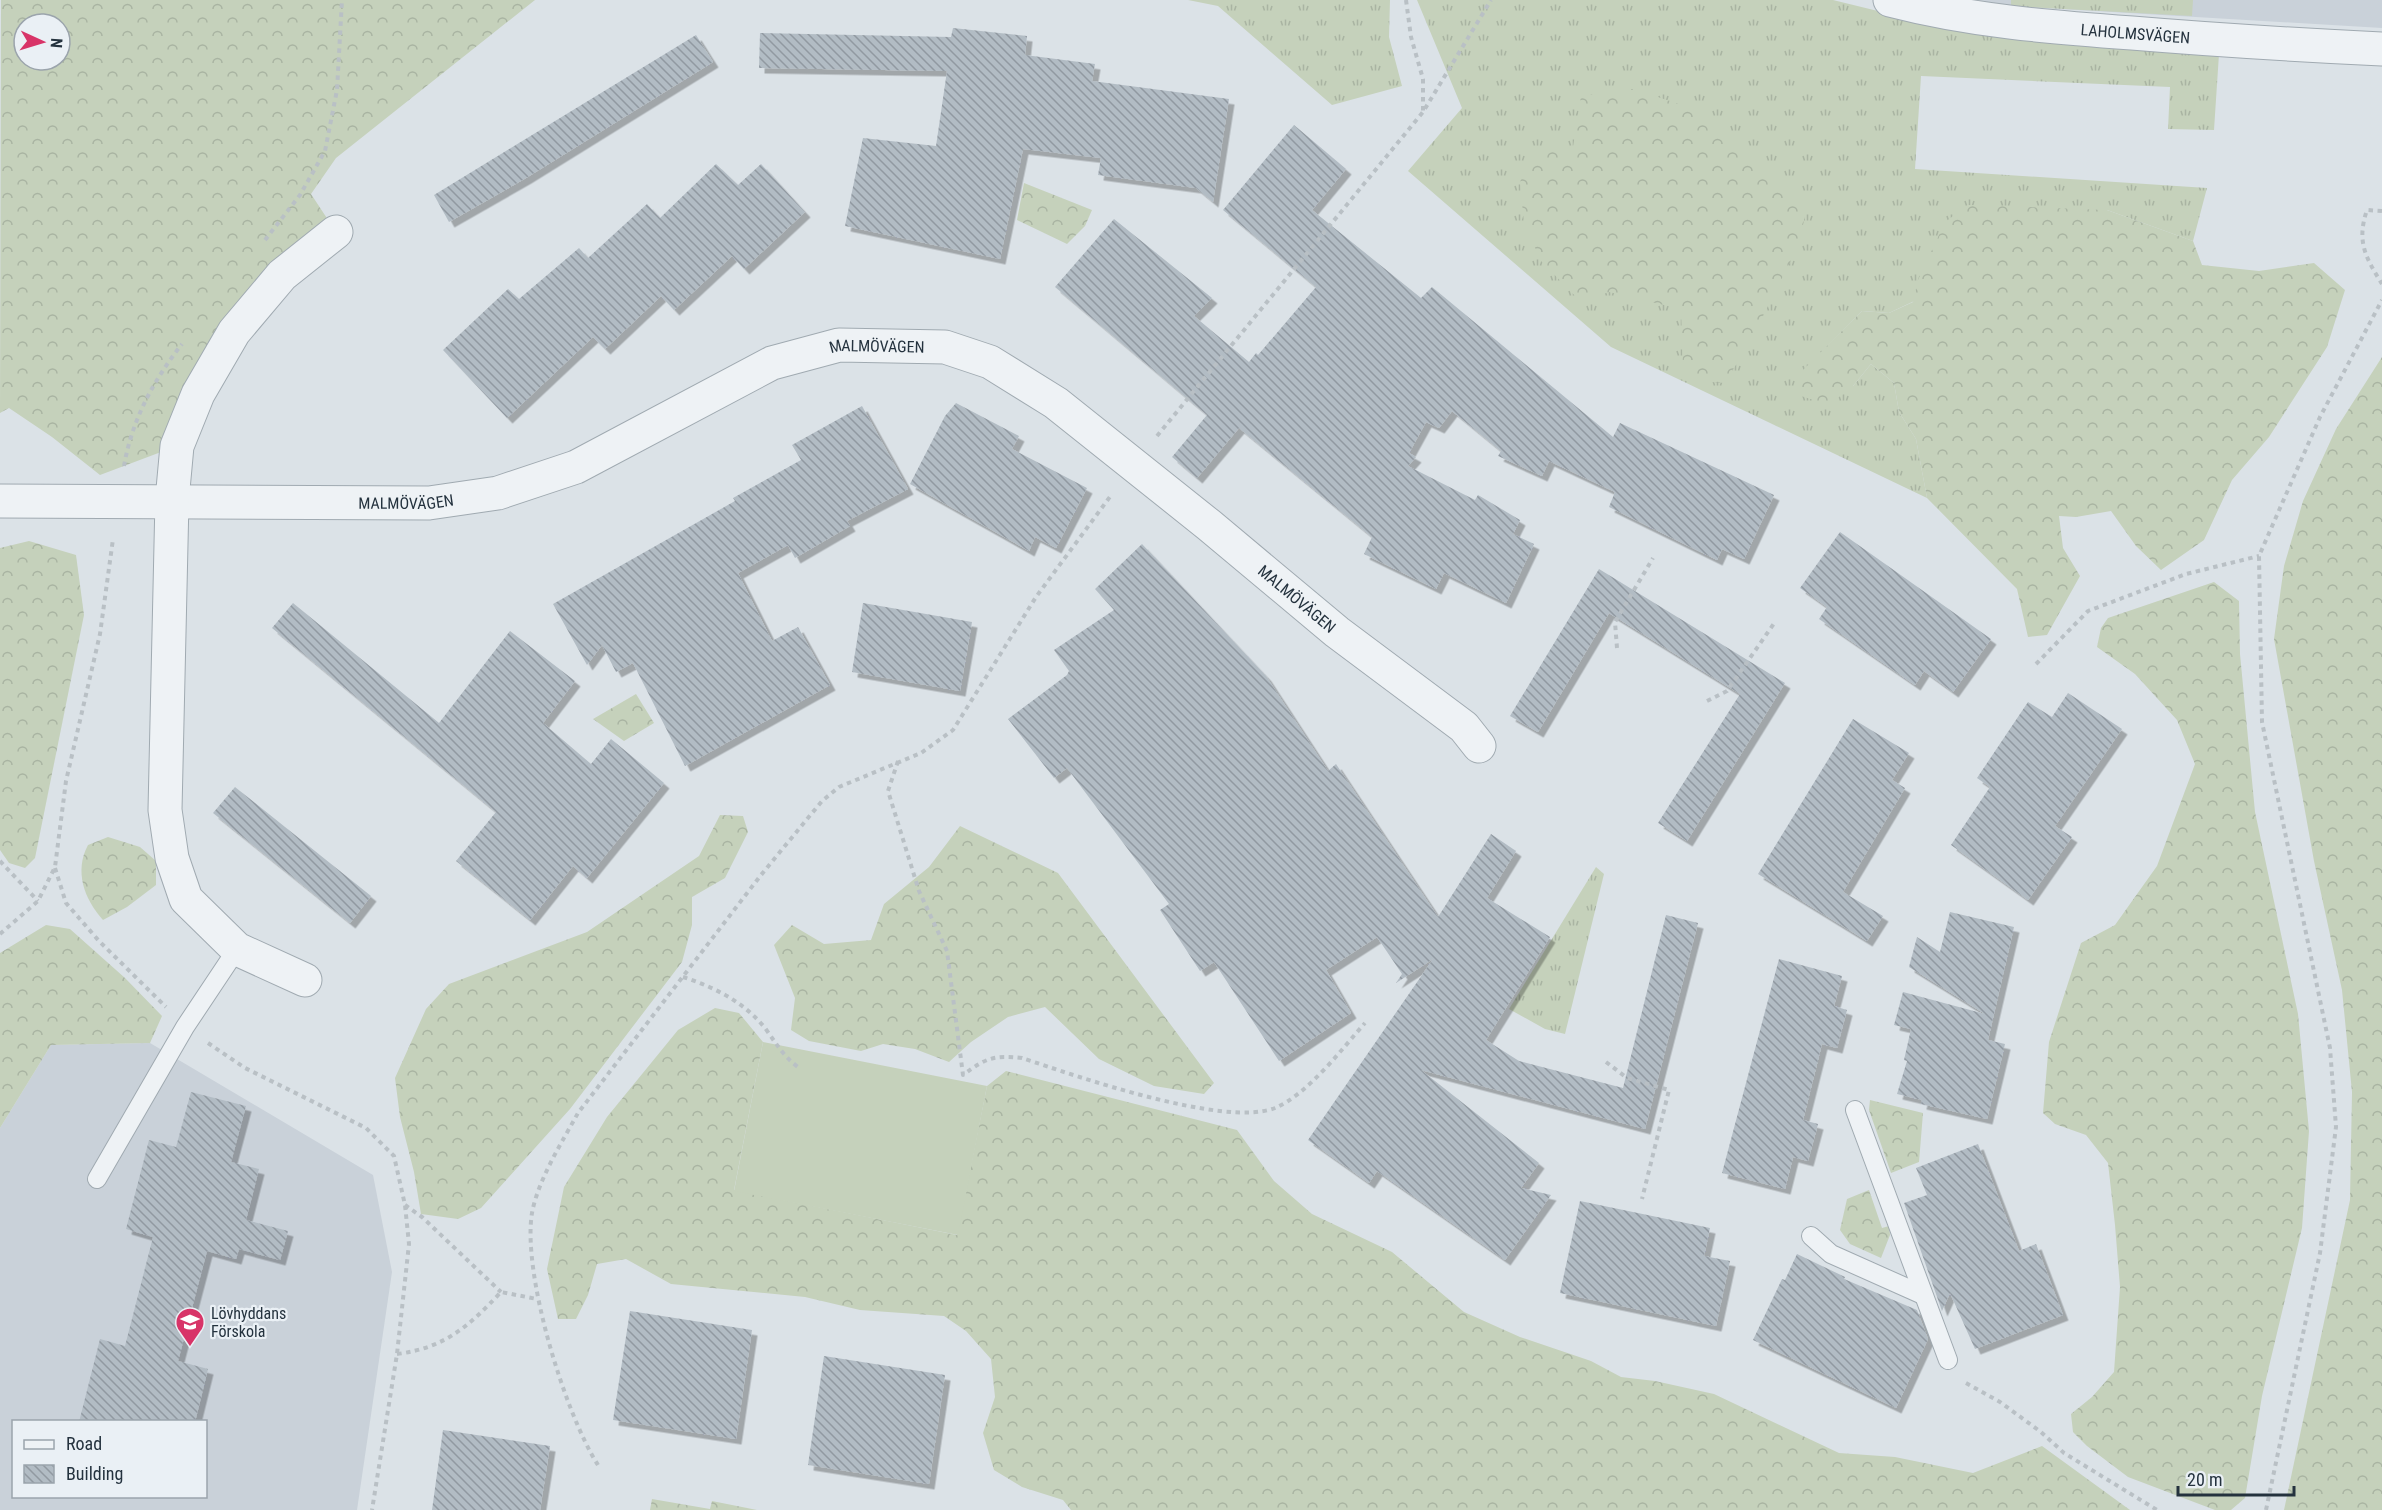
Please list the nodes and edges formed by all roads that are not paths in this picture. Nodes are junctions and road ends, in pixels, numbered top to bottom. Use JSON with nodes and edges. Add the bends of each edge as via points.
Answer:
{"nodes":[{"id":1,"x":1890,"y":0,"type":"edge"},
{"id":2,"x":2382,"y":49,"type":"edge"},
{"id":3,"x":336,"y":232,"type":"dead end"},
{"id":4,"x":172,"y":500,"type":"junction"},
{"id":5,"x":0,"y":501,"type":"edge"},
{"id":6,"x":1479,"y":746,"type":"dead end"},
{"id":7,"x":237,"y":949,"type":"junction"},
{"id":8,"x":305,"y":980,"type":"dead end"},
{"id":9,"x":1855,"y":1110,"type":"dead end"},
{"id":10,"x":97,"y":1179,"type":"dead end"},
{"id":11,"x":1811,"y":1236,"type":"dead end"},
{"id":12,"x":1923,"y":1295,"type":"junction"},
{"id":13,"x":1948,"y":1360,"type":"dead end"}],
"edges":[{"from":1,"to":2,"type":"street","name":"LAHOLMSVÄGEN","via":[[2003,24]]},
{"from":3,"to":4,"type":"street","via":[[282,275],[234,332],[198,394],[177,446]]},
{"from":4,"to":5,"type":"street","name":"MALMÖVÄGEN"},
{"from":4,"to":6,"type":"street","name":"MALMÖVÄGEN","via":[[429,503],[498,493],[576,467],[772,363],[839,345],[945,347],[990,362],[1056,404],[1337,632],[1464,727]]},
{"from":4,"to":7,"type":"street","via":[[165,810],[172,858],[186,899]]},
{"from":7,"to":8,"type":"street"},
{"from":7,"to":10,"type":"lane","via":[[185,1027]]},
{"from":9,"to":12,"type":"lane"},
{"from":11,"to":12,"type":"lane","via":[[1831,1254]]},
{"from":12,"to":13,"type":"lane"}]}
